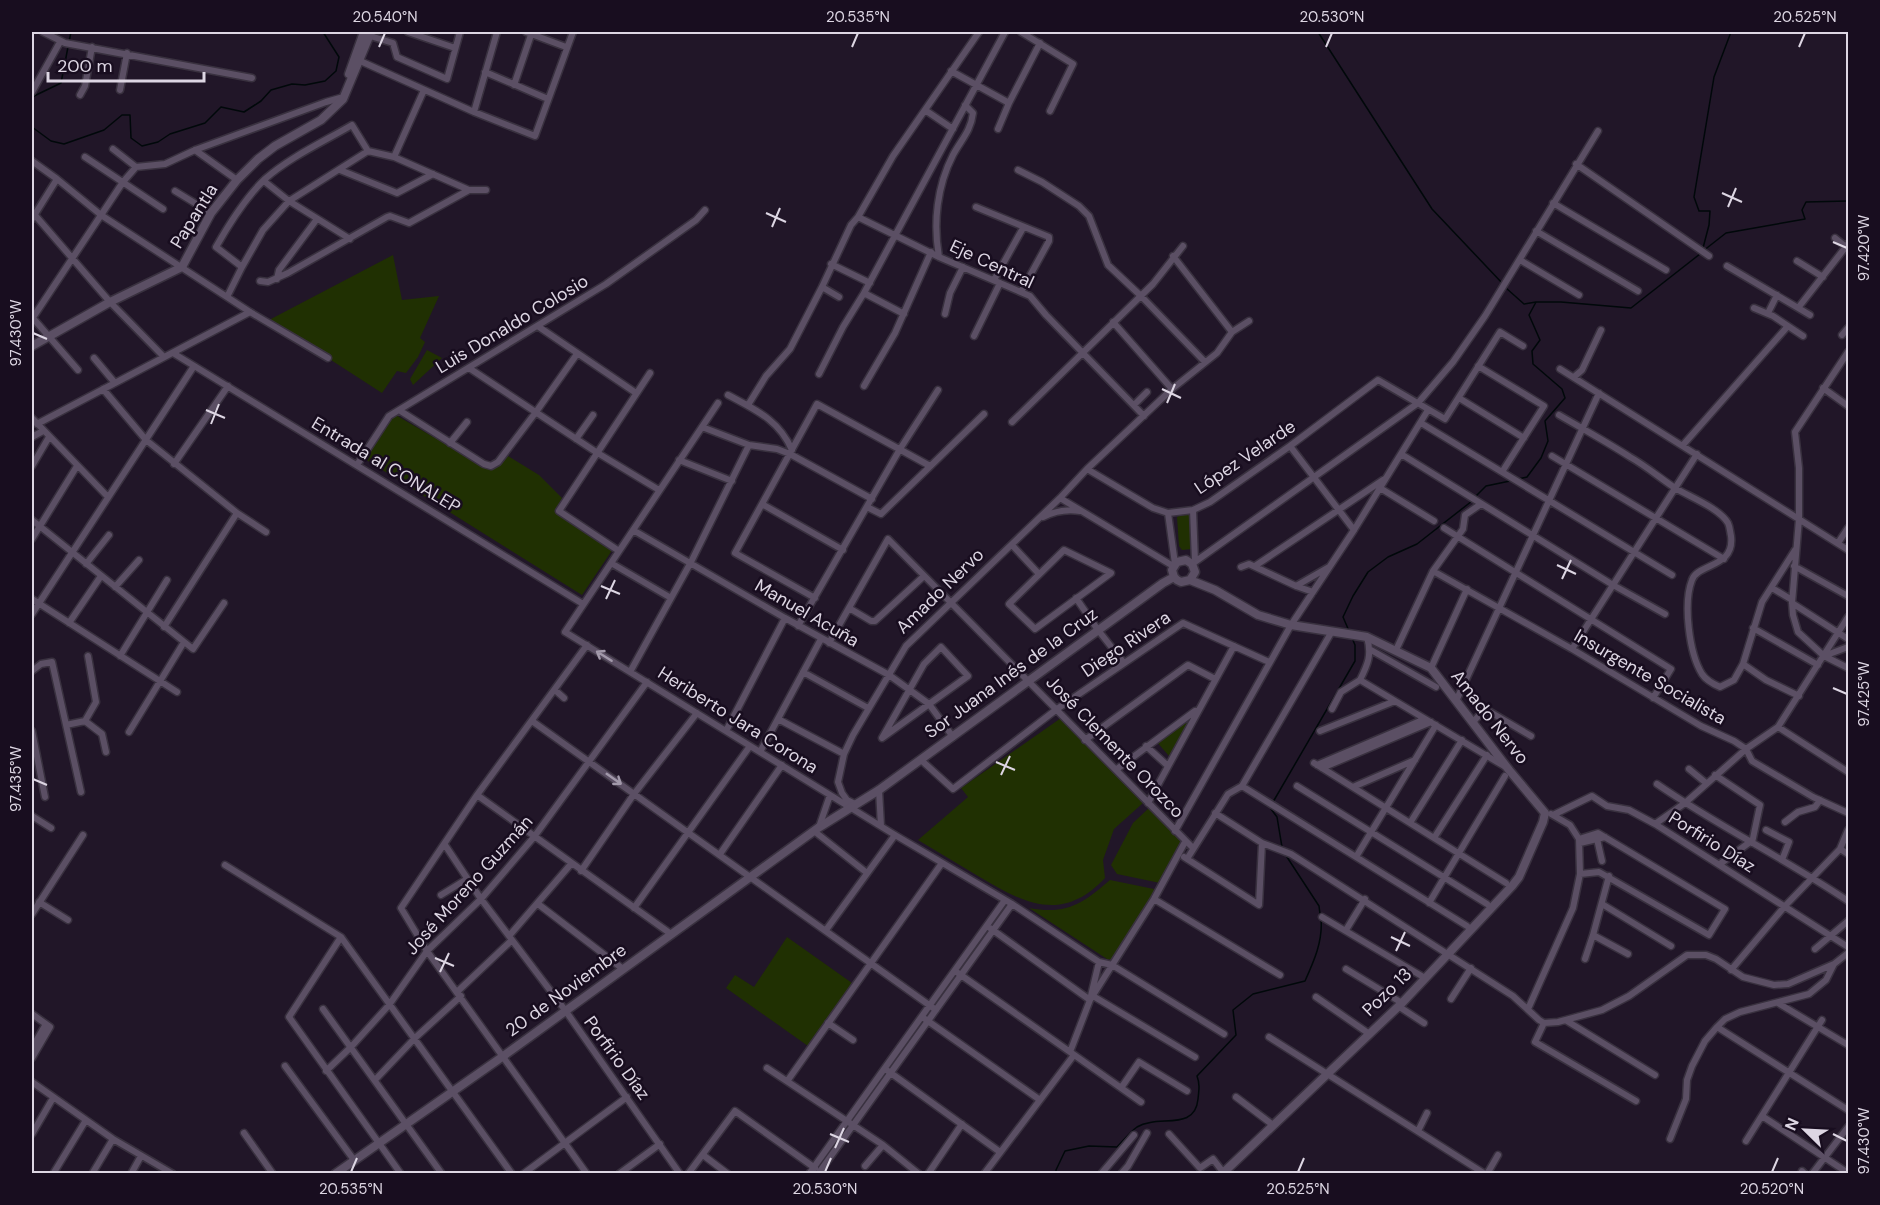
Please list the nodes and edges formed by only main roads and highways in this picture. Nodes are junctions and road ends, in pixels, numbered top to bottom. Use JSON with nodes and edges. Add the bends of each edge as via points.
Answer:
{"nodes":[{"id":1,"x":366,"y":33,"type":"edge"},
{"id":2,"x":32,"y":346,"type":"edge"},
{"id":3,"x":1174,"y":577,"type":"junction"},
{"id":4,"x":1190,"y":580,"type":"junction"},
{"id":5,"x":853,"y":806,"type":"joint"},
{"id":6,"x":1549,"y":814,"type":"joint"},
{"id":7,"x":334,"y":1173,"type":"edge"},
{"id":8,"x":1223,"y":1173,"type":"edge"}],
"edges":[{"from":1,"to":2,"type":"main road","name":"Papantla","via":[[341,100],[329,114],[258,159],[237,180],[211,213],[182,267]]},
{"from":3,"to":4,"type":"main road","name":"Amado Nervo","via":[[1181,582]]},
{"from":3,"to":4,"type":"main road","via":[[1174,565],[1181,560],[1194,562],[1195,572]]},
{"from":3,"to":5,"type":"main road","name":"Sor Juana Inés de la Cruz"},
{"from":4,"to":6,"type":"main road","name":"Amado Nervo","via":[[1258,615],[1291,625],[1363,636],[1431,668],[1507,773]]},
{"from":5,"to":7,"type":"main road","name":"20 de Noviembre"},
{"from":6,"to":8,"type":"main road","name":"Pozo 13","via":[[1519,877],[1400,1004]]}]}
